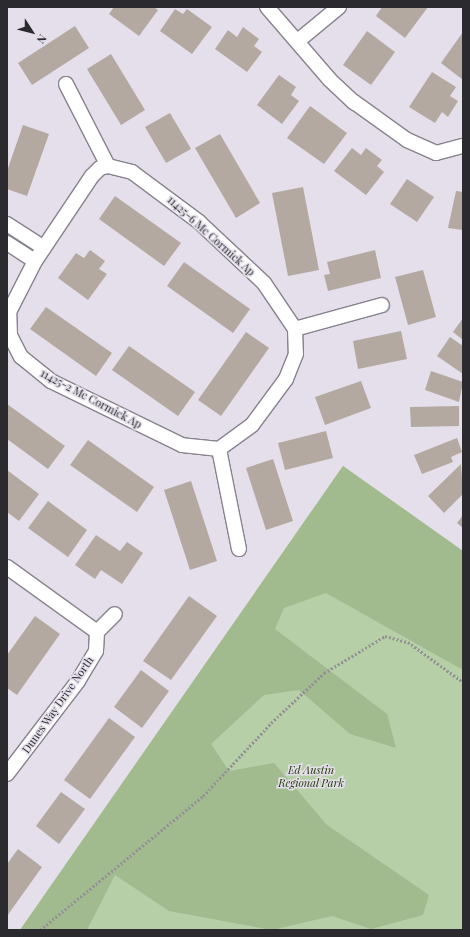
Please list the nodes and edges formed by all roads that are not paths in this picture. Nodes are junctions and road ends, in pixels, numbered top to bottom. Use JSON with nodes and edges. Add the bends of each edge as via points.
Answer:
{"nodes":[{"id":1,"x":267,"y":7,"type":"edge"},
{"id":2,"x":340,"y":7,"type":"edge"},
{"id":3,"x":299,"y":40,"type":"junction"},
{"id":4,"x":66,"y":84,"type":"dead end"},
{"id":5,"x":463,"y":146,"type":"edge"},
{"id":6,"x":108,"y":166,"type":"junction"},
{"id":7,"x":7,"y":224,"type":"edge"},
{"id":8,"x":7,"y":243,"type":"edge"},
{"id":9,"x":44,"y":248,"type":"junction"},
{"id":10,"x":35,"y":261,"type":"junction"},
{"id":11,"x":382,"y":305,"type":"dead end"},
{"id":12,"x":295,"y":329,"type":"junction"},
{"id":13,"x":219,"y":449,"type":"junction"},
{"id":14,"x":239,"y":549,"type":"dead end"},
{"id":15,"x":7,"y":567,"type":"edge"},
{"id":16,"x":114,"y":614,"type":"dead end"},
{"id":17,"x":97,"y":632,"type":"junction"},
{"id":18,"x":7,"y":774,"type":"edge"}],
"edges":[{"from":1,"to":3,"type":"street"},
{"from":2,"to":3,"type":"street"},
{"from":3,"to":5,"type":"street","via":[[311,58],[354,102],[407,140],[436,153]]},
{"from":4,"to":6,"type":"street"},
{"from":6,"to":9,"type":"street","name":"11425-2 Mc Cormick Ap","via":[[100,168],[92,176]]},
{"from":6,"to":12,"type":"street","name":"11425-6 Mc Cormick Ap","via":[[132,172],[199,222],[264,283]]},
{"from":7,"to":9,"type":"street"},
{"from":8,"to":10,"type":"street"},
{"from":9,"to":10,"type":"street","name":"11425-2 Mc Cormick Ap"},
{"from":10,"to":13,"type":"street","name":"11425-2 Mc Cormick Ap","via":[[9,312],[10,335],[21,357],[51,381],[145,428],[182,445]]},
{"from":11,"to":12,"type":"street"},
{"from":12,"to":13,"type":"street","via":[[296,354],[286,379],[252,426]]},
{"from":13,"to":14,"type":"street"},
{"from":15,"to":17,"type":"street"},
{"from":16,"to":17,"type":"street"},
{"from":17,"to":18,"type":"street","name":"Dunes Way Drive North","via":[[96,651],[78,681]]}]}
